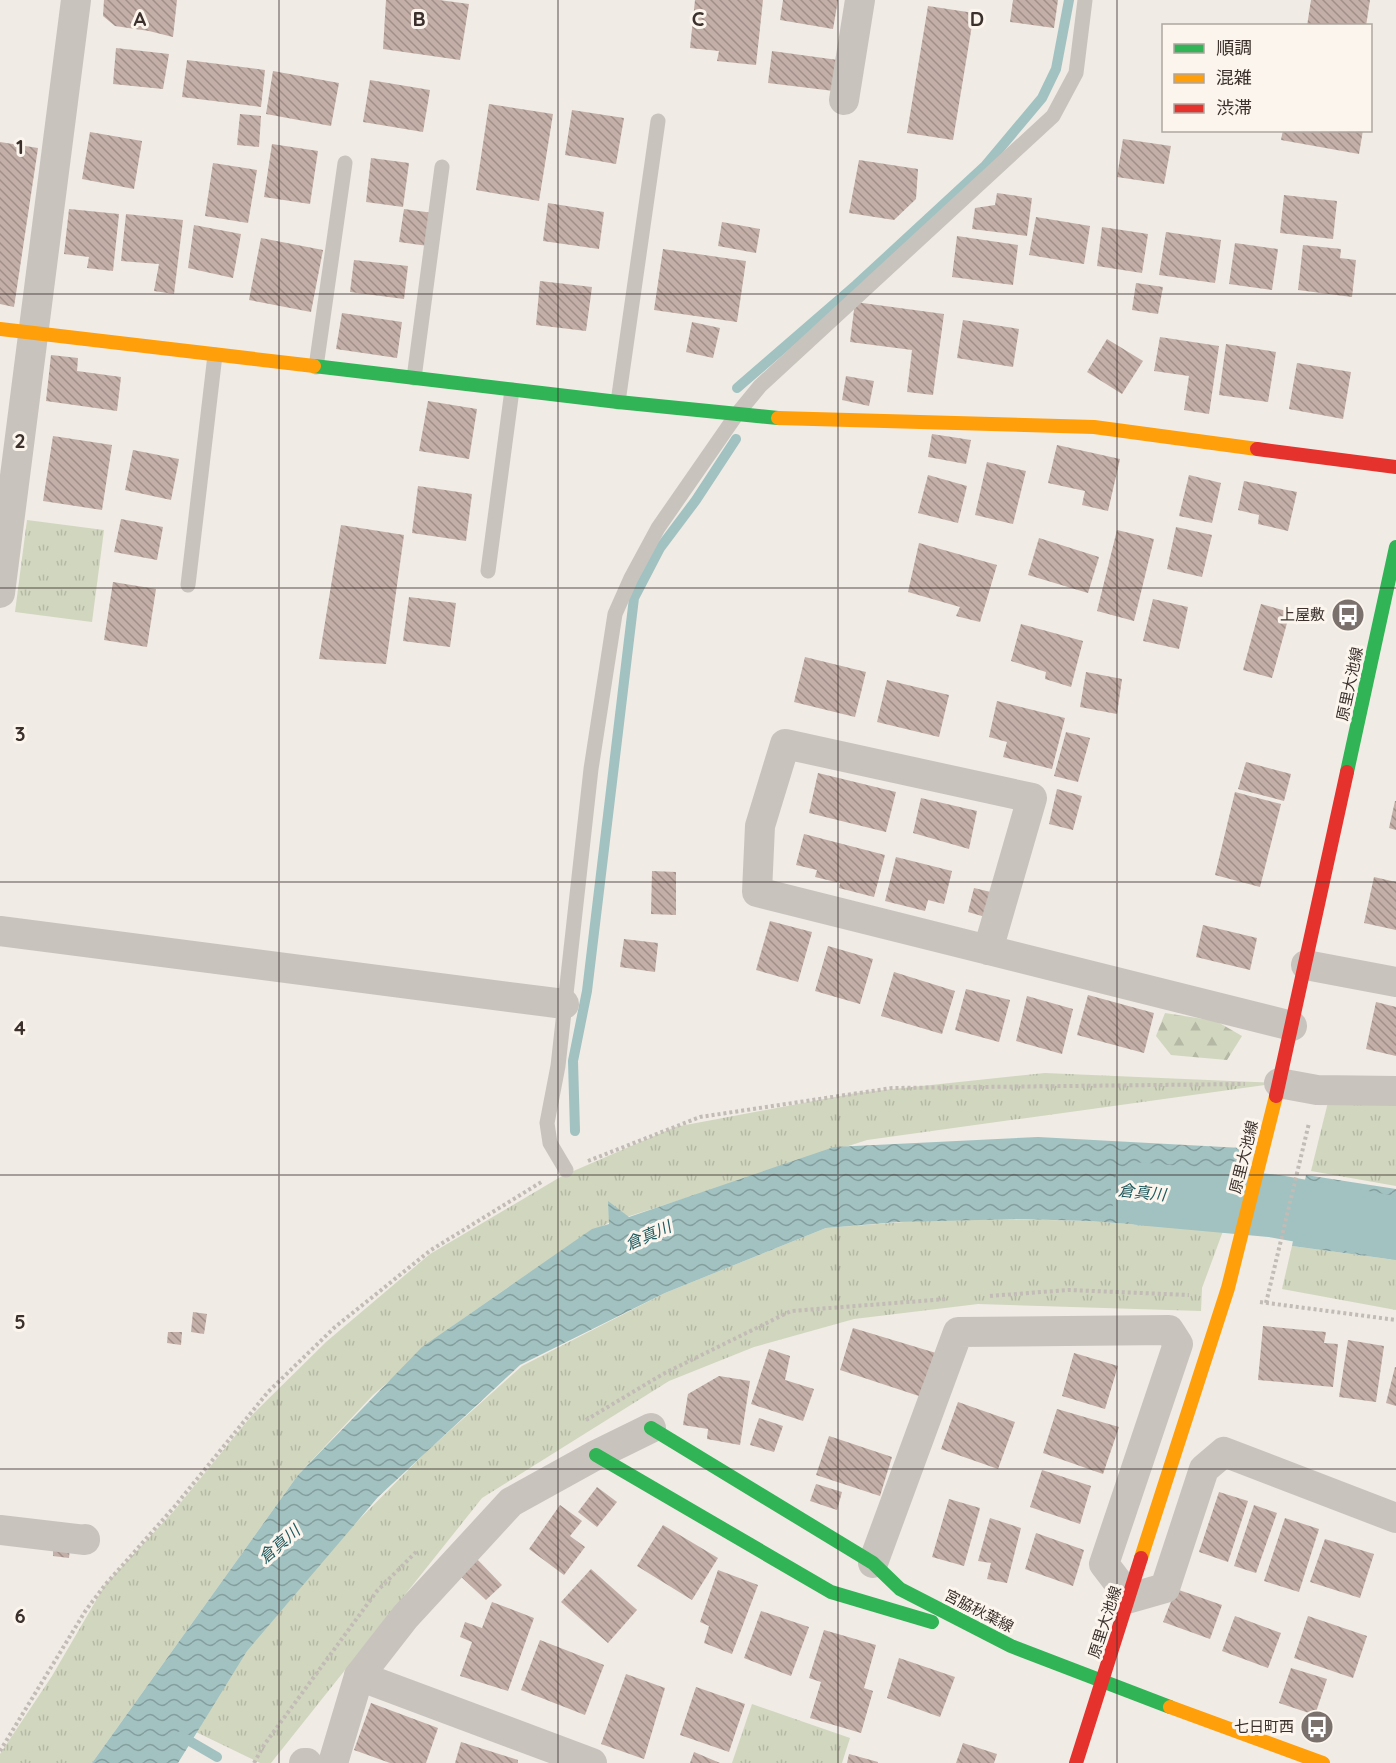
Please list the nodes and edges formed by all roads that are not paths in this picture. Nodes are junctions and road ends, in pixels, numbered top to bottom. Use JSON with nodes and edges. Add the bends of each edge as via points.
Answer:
{"nodes":[{"id":1,"x":76,"y":0,"type":"edge"},
{"id":2,"x":860,"y":0,"type":"edge"},
{"id":3,"x":1084,"y":0,"type":"edge"},
{"id":4,"x":844,"y":100,"type":"dead end"},
{"id":5,"x":658,"y":121,"type":"dead end"},
{"id":6,"x":345,"y":163,"type":"dead end"},
{"id":7,"x":442,"y":167,"type":"dead end"},
{"id":8,"x":0,"y":329,"type":"edge"},
{"id":9,"x":33,"y":333,"type":"junction"},
{"id":10,"x":215,"y":355,"type":"junction"},
{"id":11,"x":316,"y":367,"type":"junction"},
{"id":12,"x":414,"y":378,"type":"junction"},
{"id":13,"x":513,"y":390,"type":"junction"},
{"id":14,"x":618,"y":402,"type":"junction"},
{"id":15,"x":737,"y":414,"type":"junction"},
{"id":16,"x":1396,"y":467,"type":"edge"},
{"id":17,"x":1396,"y":547,"type":"edge"},
{"id":18,"x":488,"y":571,"type":"dead end"},
{"id":19,"x":188,"y":585,"type":"dead end"},
{"id":20,"x":0,"y":593,"type":"edge"},
{"id":21,"x":0,"y":931,"type":"edge"},
{"id":22,"x":988,"y":950,"type":"junction"},
{"id":23,"x":1306,"y":966,"type":"junction"},
{"id":24,"x":1396,"y":982,"type":"edge"},
{"id":25,"x":564,"y":1004,"type":"junction"},
{"id":26,"x":1292,"y":1026,"type":"junction"},
{"id":27,"x":1279,"y":1083,"type":"junction"},
{"id":28,"x":1396,"y":1091,"type":"edge"},
{"id":29,"x":566,"y":1170,"type":"road end"},
{"id":30,"x":651,"y":1428,"type":"joint"},
{"id":31,"x":596,"y":1455,"type":"junction"},
{"id":32,"x":1396,"y":1518,"type":"edge"},
{"id":33,"x":0,"y":1530,"type":"edge"},
{"id":34,"x":85,"y":1539,"type":"dead end"},
{"id":35,"x":873,"y":1563,"type":"junction"},
{"id":36,"x":1130,"y":1598,"type":"junction"},
{"id":37,"x":1011,"y":1646,"type":"junction"},
{"id":38,"x":359,"y":1676,"type":"junction"},
{"id":39,"x":1104,"y":1682,"type":"junction"},
{"id":40,"x":333,"y":1763,"type":"edge"},
{"id":41,"x":592,"y":1763,"type":"edge"},
{"id":42,"x":1076,"y":1763,"type":"edge"},
{"id":43,"x":1323,"y":1763,"type":"edge"}],
"edges":[{"from":1,"to":9,"type":"street"},
{"from":2,"to":4,"type":"street"},
{"from":3,"to":15,"type":"lane","via":[[1076,73],[1053,116],[760,386]]},
{"from":5,"to":14,"type":"lane"},
{"from":6,"to":11,"type":"lane"},
{"from":7,"to":12,"type":"lane"},
{"from":8,"to":9,"type":"street"},
{"from":9,"to":10,"type":"street"},
{"from":9,"to":20,"type":"street"},
{"from":10,"to":11,"type":"street"},
{"from":10,"to":19,"type":"lane"},
{"from":11,"to":12,"type":"street"},
{"from":12,"to":13,"type":"street"},
{"from":13,"to":14,"type":"street"},
{"from":13,"to":18,"type":"lane"},
{"from":14,"to":15,"type":"street"},
{"from":15,"to":16,"type":"street","via":[[1094,427]]},
{"from":15,"to":25,"type":"lane","via":[[658,528],[615,614],[591,769]]},
{"from":17,"to":23,"type":"street","name":"原里大池線"},
{"from":21,"to":25,"type":"street"},
{"from":22,"to":22,"type":"street","via":[[757,892],[760,826],[785,744],[1032,798]]},
{"from":22,"to":26,"type":"street"},
{"from":23,"to":24,"type":"street"},
{"from":23,"to":26,"type":"street","name":"原里大池線"},
{"from":25,"to":29,"type":"lane","via":[[547,1123],[550,1143]]},
{"from":26,"to":27,"type":"street","name":"原里大池線"},
{"from":27,"to":28,"type":"street","via":[[1317,1089]]},
{"from":27,"to":36,"type":"street","name":"原里大池線","via":[[1228,1288]]},
{"from":30,"to":31,"type":"street"},
{"from":30,"to":35,"type":"street","name":"宮脇秋葉線"},
{"from":31,"to":37,"type":"street","via":[[831,1592]]},
{"from":31,"to":38,"type":"street","via":[[511,1502],[405,1617]]},
{"from":32,"to":36,"type":"street","via":[[1224,1452],[1204,1469],[1165,1588]]},
{"from":33,"to":34,"type":"street"},
{"from":35,"to":36,"type":"street","via":[[958,1332],[1169,1330],[1178,1344],[1104,1564]]},
{"from":35,"to":37,"type":"street","name":"宮脇秋葉線","via":[[900,1589]]},
{"from":36,"to":39,"type":"street","name":"原里大池線"},
{"from":37,"to":39,"type":"street","name":"宮脇秋葉線"},
{"from":38,"to":40,"type":"street"},
{"from":38,"to":41,"type":"street"},
{"from":39,"to":42,"type":"street","name":"原里大池線"},
{"from":39,"to":43,"type":"street","name":"宮脇秋葉線"}]}
